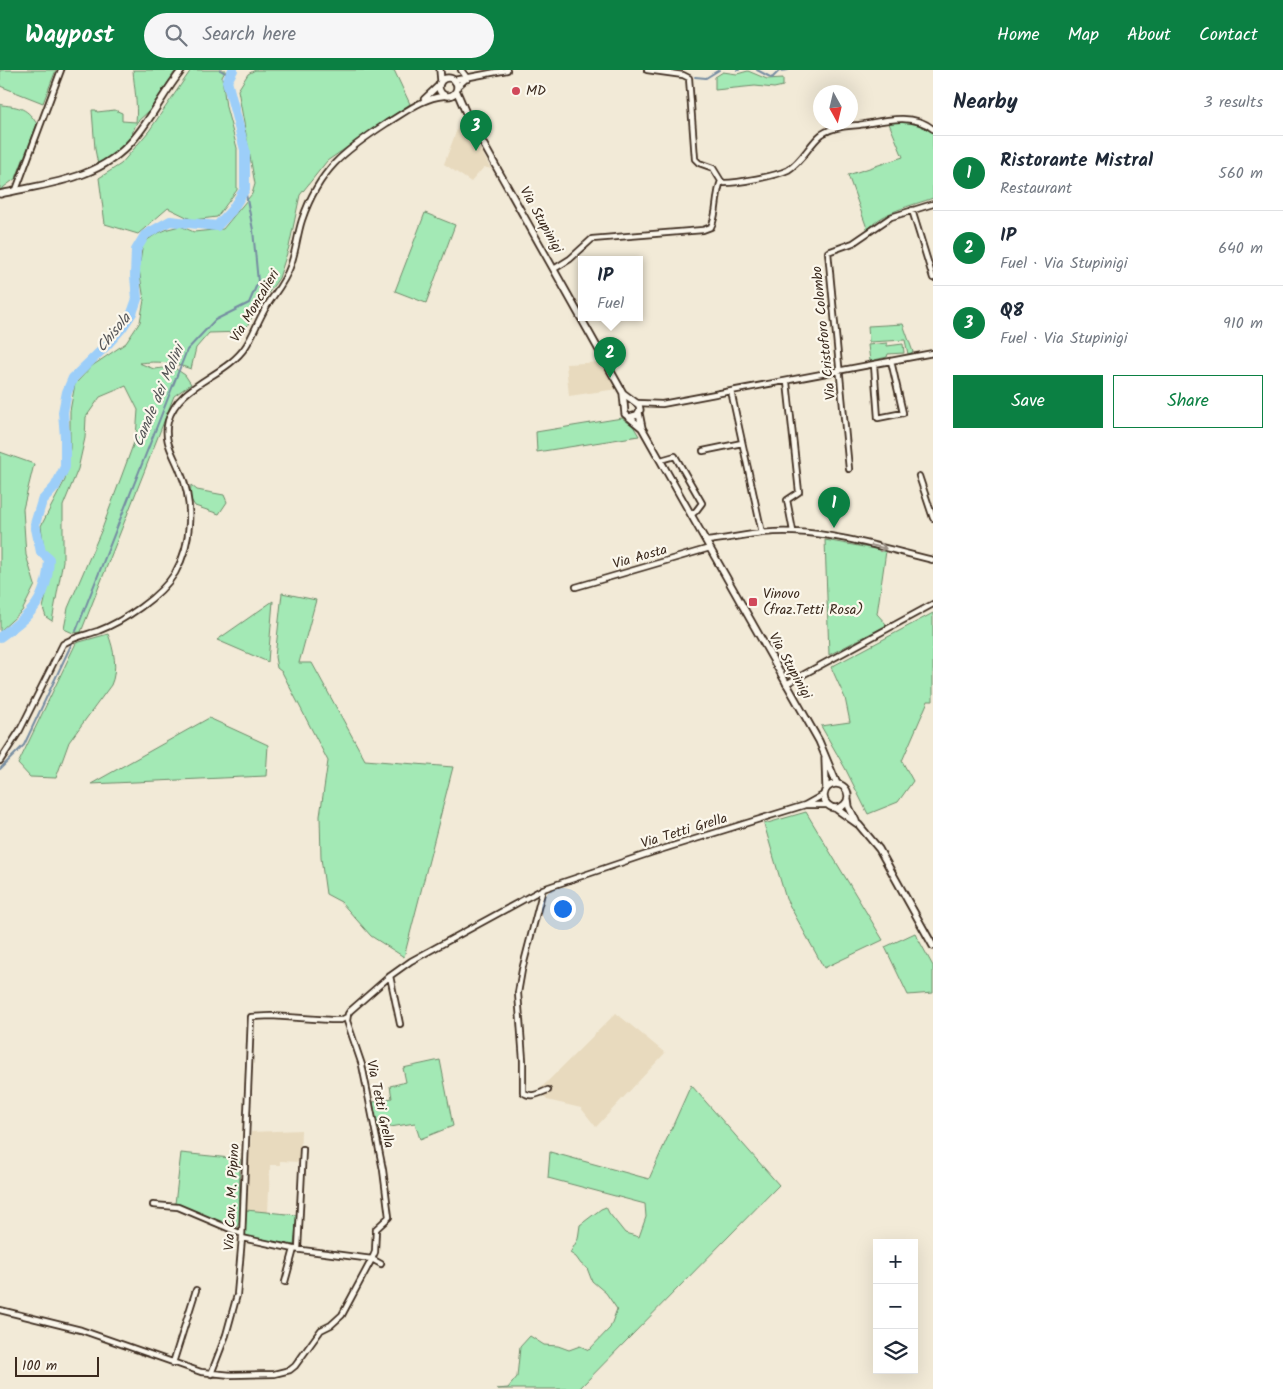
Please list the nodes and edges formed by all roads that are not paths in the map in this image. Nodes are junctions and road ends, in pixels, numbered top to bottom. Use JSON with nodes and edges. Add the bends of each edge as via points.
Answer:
{"nodes":[{"id":1,"x":60,"y":70,"type":"edge"},
{"id":2,"x":182,"y":70,"type":"edge"},
{"id":3,"x":440,"y":70,"type":"edge"},
{"id":4,"x":446,"y":70,"type":"edge"},
{"id":5,"x":461,"y":70,"type":"edge"},
{"id":6,"x":504,"y":70,"type":"edge"},
{"id":7,"x":647,"y":70,"type":"edge"},
{"id":8,"x":467,"y":79,"type":"junction"},
{"id":9,"x":440,"y":82,"type":"junction"},
{"id":10,"x":455,"y":84,"type":"junction"},
{"id":11,"x":446,"y":96,"type":"junction"},
{"id":12,"x":423,"y":100,"type":"junction"},
{"id":13,"x":466,"y":112,"type":"junction"},
{"id":14,"x":933,"y":129,"type":"edge"},
{"id":15,"x":721,"y":181,"type":"junction"},
{"id":16,"x":16,"y":190,"type":"junction"},
{"id":17,"x":0,"y":194,"type":"edge"},
{"id":18,"x":933,"y":204,"type":"edge"},
{"id":19,"x":912,"y":210,"type":"junction"},
{"id":20,"x":554,"y":269,"type":"junction"},
{"id":21,"x":933,"y":278,"type":"edge"},
{"id":22,"x":578,"y":313,"type":"edge"},
{"id":23,"x":583,"y":321,"type":"edge"},
{"id":24,"x":933,"y":353,"type":"edge"},
{"id":25,"x":891,"y":361,"type":"junction"},
{"id":26,"x":874,"y":365,"type":"junction"},
{"id":27,"x":839,"y":372,"type":"junction"},
{"id":28,"x":787,"y":382,"type":"junction"},
{"id":29,"x":731,"y":391,"type":"junction"},
{"id":30,"x":622,"y":393,"type":"junction"},
{"id":31,"x":635,"y":402,"type":"junction"},
{"id":32,"x":653,"y":404,"type":"junction"},
{"id":33,"x":624,"y":406,"type":"junction"},
{"id":34,"x":639,"y":411,"type":"junction"},
{"id":35,"x":630,"y":417,"type":"junction"},
{"id":36,"x":642,"y":428,"type":"junction"},
{"id":37,"x":742,"y":443,"type":"junction"},
{"id":38,"x":703,"y":451,"type":"dead end"},
{"id":39,"x":661,"y":460,"type":"junction"},
{"id":40,"x":849,"y":469,"type":"dead end"},
{"id":41,"x":920,"y":476,"type":"dead end"},
{"id":42,"x":691,"y":515,"type":"junction"},
{"id":43,"x":933,"y":518,"type":"edge"},
{"id":44,"x":793,"y":531,"type":"junction"},
{"id":45,"x":762,"y":533,"type":"junction"},
{"id":46,"x":706,"y":540,"type":"junction"},
{"id":47,"x":710,"y":548,"type":"junction"},
{"id":48,"x":933,"y":559,"type":"edge"},
{"id":49,"x":576,"y":587,"type":"dead end"},
{"id":50,"x":933,"y":604,"type":"edge"},
{"id":51,"x":786,"y":684,"type":"junction"},
{"id":52,"x":823,"y":751,"type":"junction"},
{"id":53,"x":0,"y":761,"type":"edge"},
{"id":54,"x":837,"y":784,"type":"junction"},
{"id":55,"x":826,"y":788,"type":"junction"},
{"id":56,"x":824,"y":795,"type":"junction"},
{"id":57,"x":848,"y":799,"type":"junction"},
{"id":58,"x":805,"y":805,"type":"junction"},
{"id":59,"x":828,"y":805,"type":"junction"},
{"id":60,"x":835,"y":808,"type":"junction"},
{"id":61,"x":859,"y":825,"type":"junction"},
{"id":62,"x":543,"y":888,"type":"junction"},
{"id":63,"x":933,"y":946,"type":"edge"},
{"id":64,"x":390,"y":976,"type":"junction"},
{"id":65,"x":347,"y":1017,"type":"junction"},
{"id":66,"x":400,"y":1024,"type":"dead end"},
{"id":67,"x":548,"y":1090,"type":"dead end"},
{"id":68,"x":303,"y":1149,"type":"dead end"},
{"id":69,"x":153,"y":1205,"type":"dead end"},
{"id":70,"x":242,"y":1236,"type":"junction"},
{"id":71,"x":296,"y":1249,"type":"junction"},
{"id":72,"x":372,"y":1259,"type":"junction"},
{"id":73,"x":381,"y":1264,"type":"dead end"},
{"id":74,"x":285,"y":1282,"type":"dead end"},
{"id":75,"x":196,"y":1290,"type":"dead end"},
{"id":76,"x":0,"y":1310,"type":"edge"},
{"id":77,"x":173,"y":1363,"type":"junction"},
{"id":78,"x":211,"y":1374,"type":"junction"}],
"edges":[{"from":1,"to":16,"type":"street"},
{"from":2,"to":16,"type":"street","via":[[133,140],[115,158],[94,171]]},
{"from":3,"to":9,"type":"street"},
{"from":4,"to":10,"type":"street","name":"Via Stupinigi"},
{"from":5,"to":8,"type":"street"},
{"from":6,"to":8,"type":"street"},
{"from":7,"to":15,"type":"street","via":[[689,78],[696,159],[699,164],[713,168]]},
{"from":8,"to":10,"type":"street"},
{"from":9,"to":10,"type":"street","via":[[445,78]]},
{"from":9,"to":11,"type":"street","via":[[440,91]]},
{"from":9,"to":12,"type":"street","name":"Via Moncalieri"},
{"from":10,"to":11,"type":"street","via":[[453,95]]},
{"from":10,"to":13,"type":"street","name":"Via Stupinigi"},
{"from":11,"to":12,"type":"street","name":"Via Moncalieri"},
{"from":11,"to":13,"type":"street","name":"Via Stupinigi"},
{"from":12,"to":53,"type":"street","name":"Via Moncalieri","via":[[364,138],[327,172],[302,221],[285,280],[263,312],[246,346],[236,358],[200,382],[174,408],[166,431],[167,444],[181,471],[189,505],[188,539],[176,571],[154,599],[111,625],[63,644],[20,730]]},
{"from":13,"to":20,"type":"street","name":"Via Stupinigi"},
{"from":14,"to":15,"type":"street","via":[[900,119],[836,128],[819,137],[787,170],[739,181]]},
{"from":15,"to":20,"type":"street","via":[[711,227],[592,239]]},
{"from":16,"to":17,"type":"street"},
{"from":18,"to":19,"type":"street","name":"Via Cristoforo Colombo"},
{"from":19,"to":21,"type":"street"},
{"from":19,"to":27,"type":"street","name":"Via Cristoforo Colombo","via":[[891,217],[853,243],[828,252]]},
{"from":20,"to":22,"type":"street","name":"Via Stupinigi"},
{"from":23,"to":30,"type":"street","name":"Via Stupinigi"},
{"from":24,"to":25,"type":"street"},
{"from":25,"to":26,"type":"street"},
{"from":25,"to":26,"type":"street","via":[[903,413],[878,418]]},
{"from":26,"to":27,"type":"street"},
{"from":27,"to":28,"type":"street"},
{"from":27,"to":40,"type":"street","name":"Via Cristoforo Colombo"},
{"from":28,"to":29,"type":"street"},
{"from":28,"to":44,"type":"street","via":[[799,492],[787,500]]},
{"from":29,"to":32,"type":"street"},
{"from":29,"to":37,"type":"street"},
{"from":30,"to":31,"type":"street","name":"Via Stupinigi"},
{"from":30,"to":33,"type":"street","name":"Via Stupinigi"},
{"from":31,"to":32,"type":"street"},
{"from":31,"to":33,"type":"street","via":[[627,402]]},
{"from":31,"to":34,"type":"street"},
{"from":32,"to":34,"type":"street"},
{"from":33,"to":35,"type":"street","via":[[624,412]]},
{"from":34,"to":35,"type":"street"},
{"from":34,"to":36,"type":"street","name":"Via Stupinigi"},
{"from":35,"to":36,"type":"street","name":"Via Stupinigi"},
{"from":36,"to":39,"type":"street","name":"Via Stupinigi"},
{"from":37,"to":38,"type":"street"},
{"from":37,"to":45,"type":"street"},
{"from":39,"to":42,"type":"street","name":"Via Stupinigi"},
{"from":39,"to":42,"type":"street","via":[[675,456],[702,503]]},
{"from":41,"to":43,"type":"street"},
{"from":42,"to":46,"type":"street","name":"Via Stupinigi"},
{"from":44,"to":45,"type":"street"},
{"from":44,"to":48,"type":"street","one_way":true,"via":[[831,536]]},
{"from":45,"to":46,"type":"street"},
{"from":46,"to":47,"type":"street","name":"Via Stupinigi"},
{"from":47,"to":49,"type":"street","name":"Via Aosta"},
{"from":47,"to":51,"type":"street","name":"Via Stupinigi"},
{"from":50,"to":51,"type":"street"},
{"from":51,"to":52,"type":"street","name":"Via Stupinigi"},
{"from":52,"to":54,"type":"street","name":"Via Stupinigi"},
{"from":52,"to":55,"type":"street","name":"Via Stupinigi"},
{"from":54,"to":55,"type":"street"},
{"from":54,"to":57,"type":"street","name":"Via Stupinigi","via":[[847,791]]},
{"from":55,"to":56,"type":"street","name":"Via Stupinigi"},
{"from":56,"to":58,"type":"street","name":"Via Tetti Grella"},
{"from":56,"to":59,"type":"street"},
{"from":57,"to":60,"type":"street","via":[[843,806]]},
{"from":57,"to":61,"type":"street","name":"Via Stupinigi"},
{"from":58,"to":59,"type":"street","name":"Via Tetti Grella"},
{"from":58,"to":62,"type":"street","name":"Via Tetti Grella"},
{"from":59,"to":60,"type":"street","name":"Via Stupinigi"},
{"from":60,"to":61,"type":"street","name":"Via Stupinigi"},
{"from":61,"to":63,"type":"street","name":"Via Stupinigi","via":[[878,849]]},
{"from":62,"to":64,"type":"street","name":"Via Tetti Grella","via":[[418,957]]},
{"from":62,"to":67,"type":"street","via":[[518,992],[523,1092],[532,1096]]},
{"from":64,"to":65,"type":"street","name":"Via Tetti Grella"},
{"from":64,"to":66,"type":"street"},
{"from":65,"to":70,"type":"street","name":"Via Cav. M. Pipino","via":[[341,1020],[251,1017]]},
{"from":65,"to":72,"type":"street","name":"Via Tetti Grella","via":[[362,1066],[389,1213],[389,1218],[376,1229]]},
{"from":68,"to":71,"type":"street"},
{"from":69,"to":70,"type":"street","via":[[178,1208]]},
{"from":70,"to":71,"type":"street"},
{"from":70,"to":78,"type":"street","name":"Via Cav. M. Pipino","via":[[237,1295]]},
{"from":71,"to":72,"type":"street"},
{"from":71,"to":74,"type":"street"},
{"from":72,"to":73,"type":"street"},
{"from":72,"to":78,"type":"street","name":"Via Tetti Grella","via":[[342,1315],[321,1330],[290,1370],[274,1374]]},
{"from":75,"to":77,"type":"street"},
{"from":76,"to":77,"type":"street","name":"Via Tetti Grella","via":[[81,1330]]},
{"from":77,"to":78,"type":"street","name":"Via Tetti Grella"}]}
